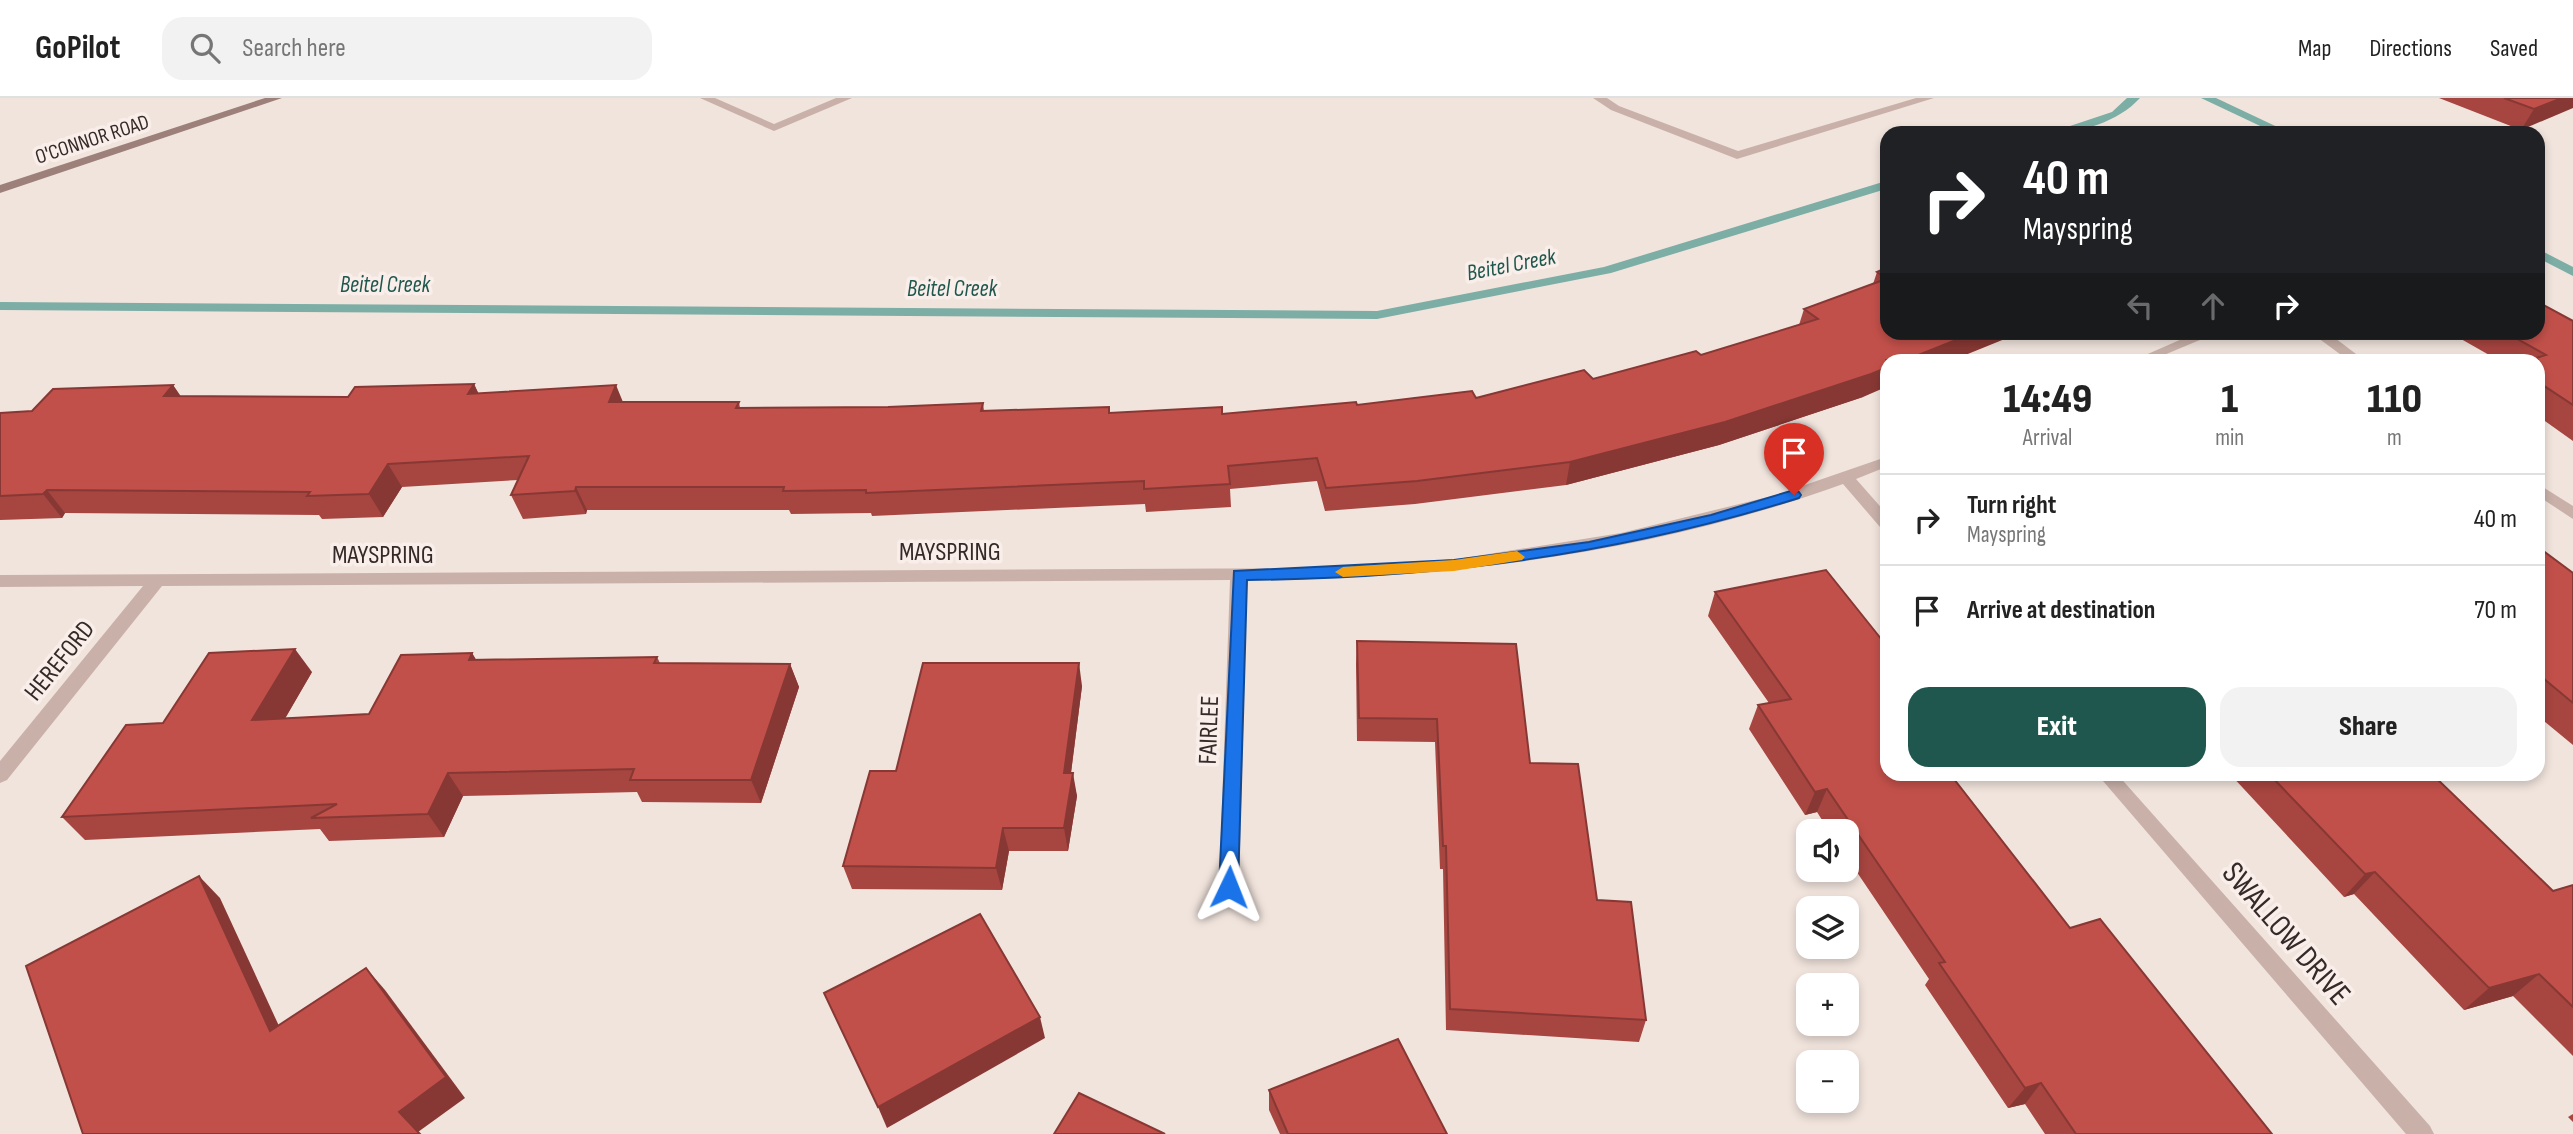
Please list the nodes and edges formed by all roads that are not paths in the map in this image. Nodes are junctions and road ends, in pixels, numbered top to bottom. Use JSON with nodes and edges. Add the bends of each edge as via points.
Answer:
{"nodes":[{"id":1,"x":276,"y":98,"type":"edge"},
{"id":2,"x":706,"y":98,"type":"edge"},
{"id":3,"x":846,"y":98,"type":"edge"},
{"id":4,"x":1599,"y":98,"type":"edge"},
{"id":5,"x":1928,"y":98,"type":"edge"},
{"id":6,"x":0,"y":189,"type":"edge"},
{"id":7,"x":2191,"y":340,"type":"edge"},
{"id":8,"x":2328,"y":340,"type":"edge"},
{"id":9,"x":2156,"y":354,"type":"edge"},
{"id":10,"x":2348,"y":354,"type":"edge"},
{"id":11,"x":1880,"y":464,"type":"edge"},
{"id":12,"x":1847,"y":478,"type":"junction"},
{"id":13,"x":2545,"y":494,"type":"edge"},
{"id":14,"x":2573,"y":514,"type":"edge"},
{"id":15,"x":1880,"y":516,"type":"edge"},
{"id":16,"x":1239,"y":575,"type":"junction"},
{"id":17,"x":158,"y":579,"type":"junction"},
{"id":18,"x":0,"y":581,"type":"edge"},
{"id":19,"x":0,"y":775,"type":"edge"},
{"id":20,"x":2112,"y":781,"type":"edge"},
{"id":21,"x":1229,"y":887,"type":"dead end"},
{"id":22,"x":2422,"y":1134,"type":"edge"}],
"edges":[{"from":1,"to":6,"type":"main road","name":"O'CONNOR ROAD"},
{"from":2,"to":3,"type":"street","via":[[774,128]]},
{"from":4,"to":5,"type":"street","via":[[1737,155]]},
{"from":7,"to":9,"type":"street"},
{"from":8,"to":10,"type":"street"},
{"from":11,"to":12,"type":"street","name":"MAYSPRING"},
{"from":12,"to":15,"type":"street"},
{"from":12,"to":16,"type":"street","name":"MAYSPRING","via":[[1713,520],[1589,547],[1454,566]]},
{"from":13,"to":14,"type":"street"},
{"from":16,"to":17,"type":"street","name":"MAYSPRING"},
{"from":16,"to":21,"type":"street","name":"FAIRLEE"},
{"from":17,"to":18,"type":"street","name":"MAYSPRING"},
{"from":17,"to":19,"type":"street","name":"HEREFORD"},
{"from":20,"to":22,"type":"street","name":"SWALLOW DRIVE"}]}
